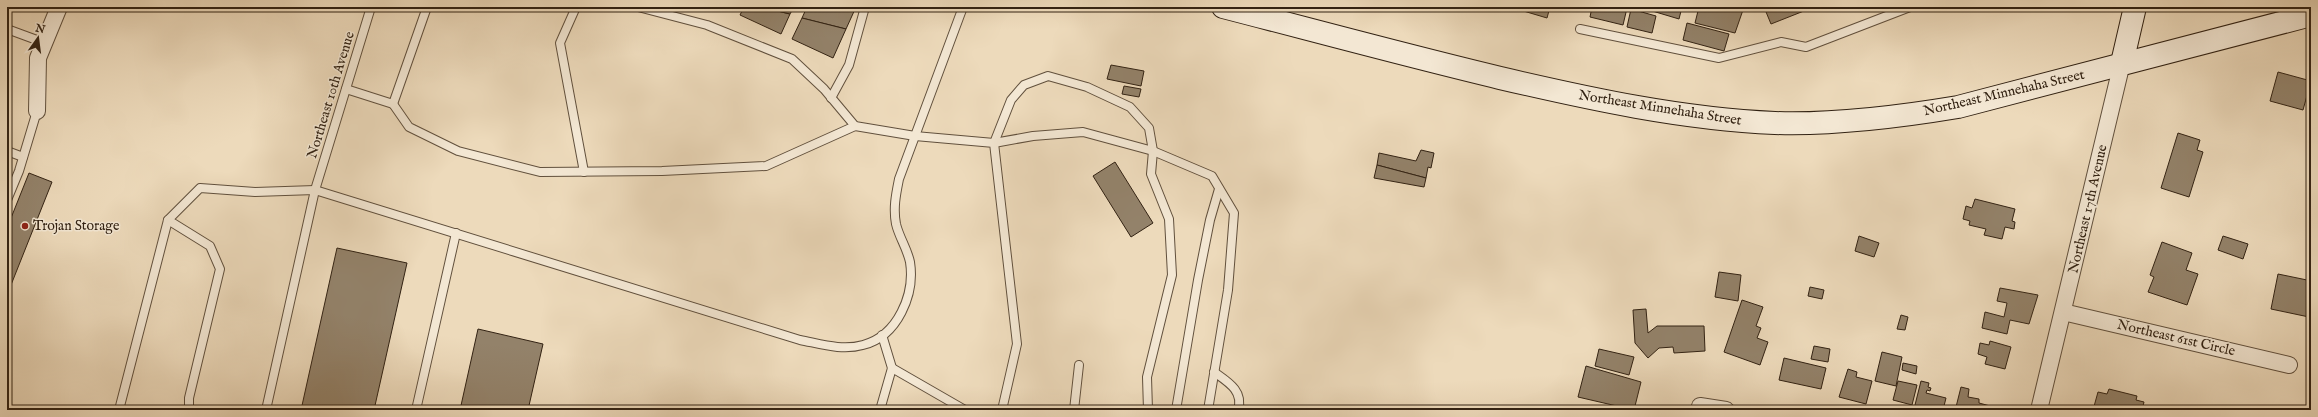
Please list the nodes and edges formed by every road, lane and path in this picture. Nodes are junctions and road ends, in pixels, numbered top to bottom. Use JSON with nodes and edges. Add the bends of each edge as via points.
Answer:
{"nodes":[{"id":1,"x":60,"y":7,"type":"edge"},
{"id":2,"x":371,"y":7,"type":"edge"},
{"id":3,"x":427,"y":7,"type":"edge"},
{"id":4,"x":576,"y":7,"type":"edge"},
{"id":5,"x":638,"y":7,"type":"edge"},
{"id":6,"x":865,"y":7,"type":"edge"},
{"id":7,"x":962,"y":7,"type":"edge"},
{"id":8,"x":1223,"y":7,"type":"edge"},
{"id":9,"x":2135,"y":7,"type":"edge"},
{"id":10,"x":1905,"y":8,"type":"edge"},
{"id":11,"x":1259,"y":12,"type":"edge"},
{"id":12,"x":2311,"y":15,"type":"edge"},
{"id":13,"x":7,"y":29,"type":"edge"},
{"id":14,"x":1580,"y":29,"type":"dead end"},
{"id":15,"x":45,"y":43,"type":"junction"},
{"id":16,"x":2122,"y":63,"type":"junction"},
{"id":17,"x":346,"y":89,"type":"junction"},
{"id":18,"x":831,"y":98,"type":"junction"},
{"id":19,"x":393,"y":104,"type":"junction"},
{"id":20,"x":37,"y":110,"type":"joint"},
{"id":21,"x":854,"y":126,"type":"junction"},
{"id":22,"x":915,"y":136,"type":"junction"},
{"id":23,"x":994,"y":143,"type":"junction"},
{"id":24,"x":7,"y":151,"type":"edge"},
{"id":25,"x":1153,"y":151,"type":"junction"},
{"id":26,"x":23,"y":157,"type":"junction"},
{"id":27,"x":584,"y":172,"type":"junction"},
{"id":28,"x":1219,"y":189,"type":"junction"},
{"id":29,"x":316,"y":190,"type":"junction"},
{"id":30,"x":7,"y":200,"type":"edge"},
{"id":31,"x":168,"y":220,"type":"junction"},
{"id":32,"x":456,"y":233,"type":"junction"},
{"id":33,"x":2064,"y":312,"type":"junction"},
{"id":34,"x":882,"y":335,"type":"junction"},
{"id":35,"x":1079,"y":365,"type":"dead end"},
{"id":36,"x":2289,"y":365,"type":"dead end"},
{"id":37,"x":892,"y":368,"type":"junction"},
{"id":38,"x":1214,"y":372,"type":"junction"},
{"id":39,"x":1700,"y":406,"type":"dead end"},
{"id":40,"x":119,"y":410,"type":"edge"},
{"id":41,"x":189,"y":410,"type":"edge"},
{"id":42,"x":266,"y":410,"type":"edge"},
{"id":43,"x":416,"y":410,"type":"edge"},
{"id":44,"x":880,"y":410,"type":"edge"},
{"id":45,"x":965,"y":410,"type":"edge"},
{"id":46,"x":1002,"y":410,"type":"edge"},
{"id":47,"x":1074,"y":410,"type":"edge"},
{"id":48,"x":1148,"y":410,"type":"edge"},
{"id":49,"x":1176,"y":410,"type":"edge"},
{"id":50,"x":1208,"y":410,"type":"edge"},
{"id":51,"x":1238,"y":410,"type":"edge"},
{"id":52,"x":1726,"y":410,"type":"edge"},
{"id":53,"x":2039,"y":410,"type":"edge"}],
"edges":[{"from":1,"to":15,"type":"street"},
{"from":2,"to":17,"type":"lane","name":"Northeast 10th Avenue"},
{"from":3,"to":19,"type":"lane"},
{"from":4,"to":27,"type":"lane","via":[[560,43]]},
{"from":5,"to":18,"type":"lane","via":[[707,26],[792,59]]},
{"from":6,"to":18,"type":"lane","via":[[849,64]]},
{"from":7,"to":22,"type":"lane"},
{"from":8,"to":11,"type":"main road","name":"Northeast Minnehaha Street"},
{"from":9,"to":16,"type":"main road","name":"Northeast 17th Avenue"},
{"from":10,"to":14,"type":"lane","via":[[1806,47],[1781,42],[1719,58]]},
{"from":11,"to":16,"type":"main road","name":"Northeast Minnehaha Street","via":[[1430,61],[1624,104],[1725,120],[1777,123],[1838,122],[1898,117],[1950,108]]},
{"from":12,"to":16,"type":"main road","name":"Northeast Minnehaha Street"},
{"from":13,"to":15,"type":"lane"},
{"from":15,"to":20,"type":"street","via":[[38,58]]},
{"from":16,"to":33,"type":"street","name":"Northeast 17th Avenue"},
{"from":17,"to":19,"type":"lane"},
{"from":17,"to":29,"type":"lane","name":"Northeast 10th Avenue"},
{"from":18,"to":21,"type":"lane"},
{"from":19,"to":27,"type":"lane","via":[[409,127],[458,151],[540,172]]},
{"from":20,"to":26,"type":"lane"},
{"from":21,"to":22,"type":"lane"},
{"from":21,"to":27,"type":"lane","via":[[766,166]]},
{"from":22,"to":23,"type":"lane"},
{"from":22,"to":34,"type":"lane","via":[[899,179],[894,207],[896,225],[910,261],[911,282],[907,302],[897,320]]},
{"from":23,"to":25,"type":"lane","via":[[1033,136],[1083,132]]},
{"from":23,"to":25,"type":"lane","via":[[1011,100],[1024,85],[1048,76],[1087,87],[1130,107],[1149,128]]},
{"from":23,"to":46,"type":"lane","via":[[1017,344]]},
{"from":24,"to":26,"type":"lane"},
{"from":25,"to":28,"type":"lane","via":[[1212,176]]},
{"from":25,"to":48,"type":"lane","via":[[1151,174],[1169,219],[1172,275],[1147,377]]},
{"from":26,"to":30,"type":"lane"},
{"from":28,"to":38,"type":"lane","via":[[1234,213],[1228,290]]},
{"from":28,"to":49,"type":"lane","via":[[1198,280]]},
{"from":29,"to":31,"type":"lane","via":[[255,192],[200,188]]},
{"from":29,"to":32,"type":"lane"},
{"from":29,"to":42,"type":"lane","name":"Northeast 10th Avenue"},
{"from":31,"to":40,"type":"lane"},
{"from":31,"to":41,"type":"lane","via":[[210,246],[220,269]]},
{"from":32,"to":34,"type":"lane","via":[[800,340],[837,347],[864,345]]},
{"from":32,"to":43,"type":"lane"},
{"from":33,"to":36,"type":"street","name":"Northeast 61st Circle"},
{"from":33,"to":53,"type":"street","name":"Northeast 17th Avenue"},
{"from":34,"to":37,"type":"lane"},
{"from":35,"to":47,"type":"lane"},
{"from":37,"to":44,"type":"lane"},
{"from":37,"to":45,"type":"lane"},
{"from":38,"to":50,"type":"lane"},
{"from":38,"to":51,"type":"lane","via":[[1236,388],[1240,403]]},
{"from":39,"to":52,"type":"street"}]}
